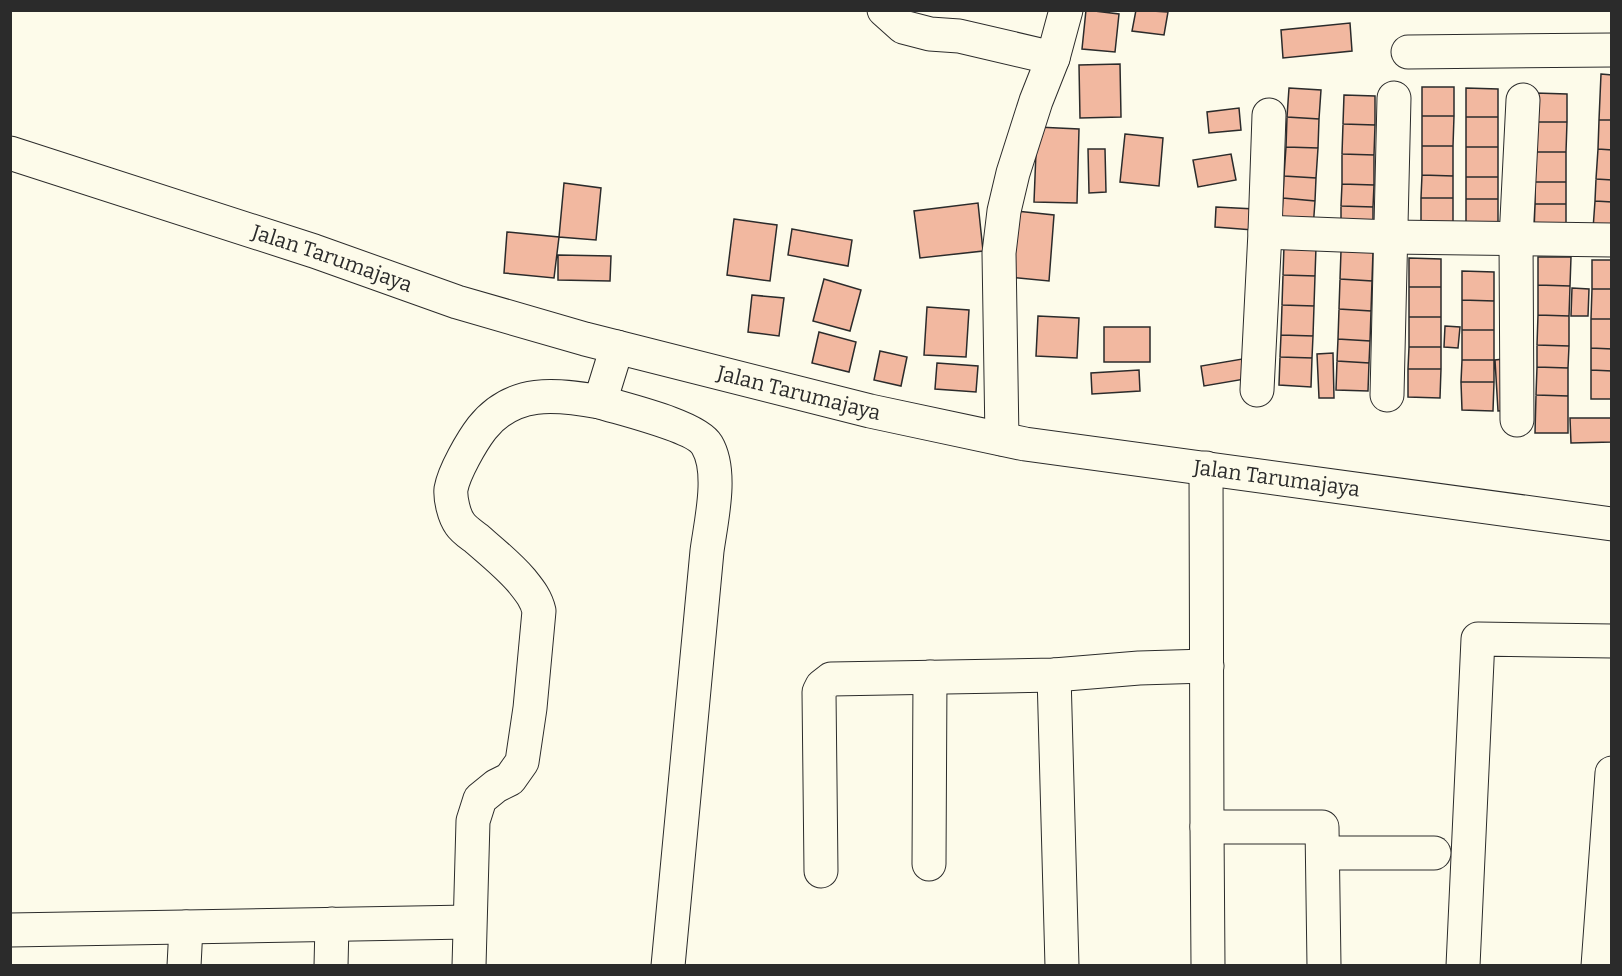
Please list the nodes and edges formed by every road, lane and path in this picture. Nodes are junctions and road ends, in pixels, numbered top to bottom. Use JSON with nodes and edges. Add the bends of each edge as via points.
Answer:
{"nodes":[{"id":1,"x":884,"y":10,"type":"edge"},
{"id":2,"x":1066,"y":10,"type":"edge"},
{"id":3,"x":1611,"y":50,"type":"edge"},
{"id":4,"x":1408,"y":52,"type":"dead end"},
{"id":5,"x":1053,"y":58,"type":"junction"},
{"id":6,"x":1394,"y":98,"type":"dead end"},
{"id":7,"x":1523,"y":100,"type":"dead end"},
{"id":8,"x":1269,"y":115,"type":"dead end"},
{"id":9,"x":10,"y":153,"type":"edge"},
{"id":10,"x":1265,"y":232,"type":"junction"},
{"id":11,"x":1391,"y":237,"type":"junction"},
{"id":12,"x":1516,"y":239,"type":"junction"},
{"id":13,"x":1611,"y":240,"type":"edge"},
{"id":14,"x":617,"y":347,"type":"junction"},
{"id":15,"x":1257,"y":390,"type":"dead end"},
{"id":16,"x":1388,"y":395,"type":"dead end"},
{"id":17,"x":600,"y":402,"type":"junction"},
{"id":18,"x":1517,"y":420,"type":"dead end"},
{"id":19,"x":1002,"y":439,"type":"junction"},
{"id":20,"x":1206,"y":468,"type":"junction"},
{"id":21,"x":1611,"y":524,"type":"edge"},
{"id":22,"x":1611,"y":641,"type":"edge"},
{"id":23,"x":1207,"y":666,"type":"junction"},
{"id":24,"x":1054,"y":675,"type":"junction"},
{"id":25,"x":930,"y":677,"type":"junction"},
{"id":26,"x":1611,"y":773,"type":"edge"},
{"id":27,"x":1207,"y":828,"type":"junction"},
{"id":28,"x":1323,"y":853,"type":"junction"},
{"id":29,"x":1434,"y":853,"type":"dead end"},
{"id":30,"x":929,"y":864,"type":"dead end"},
{"id":31,"x":821,"y":871,"type":"dead end"},
{"id":32,"x":469,"y":922,"type":"junction"},
{"id":33,"x":332,"y":924,"type":"junction"},
{"id":34,"x":186,"y":927,"type":"junction"},
{"id":35,"x":10,"y":930,"type":"edge"},
{"id":36,"x":1448,"y":965,"type":"edge"},
{"id":37,"x":184,"y":966,"type":"edge"},
{"id":38,"x":331,"y":966,"type":"edge"},
{"id":39,"x":469,"y":966,"type":"edge"},
{"id":40,"x":668,"y":966,"type":"edge"},
{"id":41,"x":1062,"y":966,"type":"edge"},
{"id":42,"x":1208,"y":966,"type":"edge"},
{"id":43,"x":1324,"y":966,"type":"edge"},
{"id":44,"x":1441,"y":966,"type":"edge"},
{"id":45,"x":1463,"y":966,"type":"edge"},
{"id":46,"x":1598,"y":966,"type":"edge"}],
"edges":[{"from":1,"to":5,"type":"street","via":[[903,27]]},
{"from":2,"to":5,"type":"street"},
{"from":3,"to":4,"type":"street"},
{"from":5,"to":19,"type":"street","via":[[1036,101],[1004,211],[999,253]]},
{"from":6,"to":11,"type":"street"},
{"from":7,"to":12,"type":"street"},
{"from":8,"to":10,"type":"street"},
{"from":9,"to":14,"type":"street","name":"Jalan Tarumajaya","via":[[314,251],[457,302]]},
{"from":10,"to":11,"type":"street"},
{"from":10,"to":15,"type":"street"},
{"from":11,"to":12,"type":"street"},
{"from":11,"to":16,"type":"street"},
{"from":12,"to":13,"type":"street"},
{"from":12,"to":18,"type":"street"},
{"from":14,"to":17,"type":"street"},
{"from":14,"to":19,"type":"street","name":"Jalan Tarumajaya","via":[[870,411]]},
{"from":17,"to":32,"type":"street","via":[[568,396],[522,399],[506,405],[473,439],[451,489],[460,524],[517,575],[537,601],[539,611],[522,762],[510,779],[496,786],[476,810]]},
{"from":17,"to":40,"type":"street","via":[[699,436],[707,445],[714,468]]},
{"from":19,"to":20,"type":"street","name":"Jalan Tarumajaya"},
{"from":20,"to":21,"type":"street","name":"Jalan Tarumajaya"},
{"from":20,"to":23,"type":"street"},
{"from":22,"to":45,"type":"street","via":[[1478,639]]},
{"from":23,"to":24,"type":"street"},
{"from":23,"to":27,"type":"street"},
{"from":24,"to":25,"type":"street"},
{"from":24,"to":41,"type":"street"},
{"from":25,"to":30,"type":"street"},
{"from":25,"to":31,"type":"street","via":[[831,679],[822,686]]},
{"from":26,"to":46,"type":"street"},
{"from":27,"to":28,"type":"street","via":[[1322,827]]},
{"from":27,"to":42,"type":"street"},
{"from":28,"to":29,"type":"street"},
{"from":28,"to":43,"type":"street"},
{"from":32,"to":33,"type":"street"},
{"from":32,"to":39,"type":"street"},
{"from":33,"to":34,"type":"street"},
{"from":33,"to":38,"type":"street"},
{"from":34,"to":35,"type":"street"},
{"from":34,"to":37,"type":"street"},
{"from":36,"to":44,"type":"street"}]}
